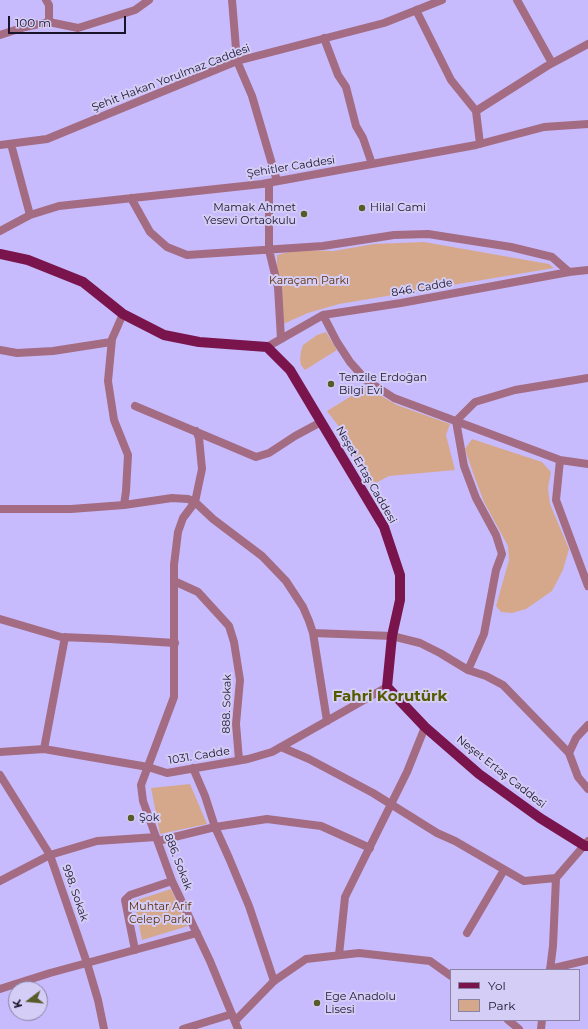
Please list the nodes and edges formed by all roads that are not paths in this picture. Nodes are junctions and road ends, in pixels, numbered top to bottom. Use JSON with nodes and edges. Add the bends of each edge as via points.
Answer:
{"nodes":[{"id":1,"x":46,"y":0,"type":"edge"},
{"id":2,"x":149,"y":0,"type":"edge"},
{"id":3,"x":232,"y":0,"type":"edge"},
{"id":4,"x":442,"y":0,"type":"edge"},
{"id":5,"x":517,"y":0,"type":"edge"},
{"id":6,"x":416,"y":10,"type":"junction"},
{"id":7,"x":49,"y":22,"type":"junction"},
{"id":8,"x":0,"y":35,"type":"edge"},
{"id":9,"x":324,"y":38,"type":"junction"},
{"id":10,"x":588,"y":44,"type":"edge"},
{"id":11,"x":237,"y":61,"type":"junction"},
{"id":12,"x":552,"y":63,"type":"junction"},
{"id":13,"x":476,"y":111,"type":"junction"},
{"id":14,"x":588,"y":124,"type":"edge"},
{"id":15,"x":11,"y":144,"type":"junction"},
{"id":16,"x":480,"y":144,"type":"junction"},
{"id":17,"x":0,"y":145,"type":"edge"},
{"id":18,"x":372,"y":164,"type":"junction"},
{"id":19,"x":273,"y":182,"type":"junction"},
{"id":20,"x":131,"y":198,"type":"junction"},
{"id":21,"x":30,"y":214,"type":"junction"},
{"id":22,"x":0,"y":231,"type":"edge"},
{"id":23,"x":269,"y":250,"type":"junction"},
{"id":24,"x":0,"y":254,"type":"edge"},
{"id":25,"x":588,"y":270,"type":"edge"},
{"id":26,"x":569,"y":272,"type":"junction"},
{"id":27,"x":122,"y":314,"type":"junction"},
{"id":28,"x":323,"y":315,"type":"junction"},
{"id":29,"x":281,"y":339,"type":"junction"},
{"id":30,"x":112,"y":342,"type":"junction"},
{"id":31,"x":267,"y":347,"type":"junction"},
{"id":32,"x":0,"y":350,"type":"edge"},
{"id":33,"x":588,"y":378,"type":"edge"},
{"id":34,"x":135,"y":406,"type":"dead end"},
{"id":35,"x":456,"y":421,"type":"junction"},
{"id":36,"x":321,"y":422,"type":"junction"},
{"id":37,"x":196,"y":431,"type":"junction"},
{"id":38,"x":560,"y":460,"type":"junction"},
{"id":39,"x":588,"y":464,"type":"edge"},
{"id":40,"x":195,"y":502,"type":"junction"},
{"id":41,"x":124,"y":504,"type":"junction"},
{"id":42,"x":0,"y":509,"type":"edge"},
{"id":43,"x":174,"y":581,"type":"junction"},
{"id":44,"x":588,"y":586,"type":"edge"},
{"id":45,"x":0,"y":619,"type":"edge"},
{"id":46,"x":313,"y":633,"type":"junction"},
{"id":47,"x":392,"y":636,"type":"junction"},
{"id":48,"x":65,"y":637,"type":"junction"},
{"id":49,"x":175,"y":643,"type":"junction"},
{"id":50,"x":468,"y":670,"type":"junction"},
{"id":51,"x":387,"y":687,"type":"junction"},
{"id":52,"x":327,"y":721,"type":"junction"},
{"id":53,"x":588,"y":725,"type":"edge"},
{"id":54,"x":425,"y":727,"type":"junction"},
{"id":55,"x":281,"y":747,"type":"junction"},
{"id":56,"x":44,"y":749,"type":"junction"},
{"id":57,"x":0,"y":752,"type":"edge"},
{"id":58,"x":569,"y":753,"type":"junction"},
{"id":59,"x":239,"y":760,"type":"junction"},
{"id":60,"x":148,"y":767,"type":"junction"},
{"id":61,"x":193,"y":768,"type":"junction"},
{"id":62,"x":0,"y":774,"type":"edge"},
{"id":63,"x":588,"y":789,"type":"edge"},
{"id":64,"x":391,"y":805,"type":"junction"},
{"id":65,"x":215,"y":827,"type":"junction"},
{"id":66,"x":157,"y":839,"type":"junction"},
{"id":67,"x":587,"y":844,"type":"edge"},
{"id":68,"x":370,"y":848,"type":"junction"},
{"id":69,"x":50,"y":855,"type":"junction"},
{"id":70,"x":504,"y":870,"type":"junction"},
{"id":71,"x":556,"y":878,"type":"junction"},
{"id":72,"x":0,"y":880,"type":"edge"},
{"id":73,"x":172,"y":882,"type":"junction"},
{"id":74,"x":197,"y":933,"type":"junction"},
{"id":75,"x":467,"y":933,"type":"dead end"},
{"id":76,"x":135,"y":950,"type":"junction"},
{"id":77,"x":339,"y":955,"type":"junction"},
{"id":78,"x":588,"y":960,"type":"edge"},
{"id":79,"x":87,"y":963,"type":"junction"},
{"id":80,"x":550,"y":969,"type":"edge"},
{"id":81,"x":554,"y":969,"type":"edge"},
{"id":82,"x":450,"y":975,"type":"edge"},
{"id":83,"x":274,"y":981,"type":"junction"},
{"id":84,"x":0,"y":988,"type":"edge"},
{"id":85,"x":235,"y":1021,"type":"edge"},
{"id":86,"x":509,"y":1021,"type":"edge"},
{"id":87,"x":104,"y":1029,"type":"edge"},
{"id":88,"x":183,"y":1029,"type":"edge"},
{"id":89,"x":519,"y":1029,"type":"edge"}],
"edges":[{"from":1,"to":7,"type":"street","via":[[49,5]]},
{"from":2,"to":7,"type":"street","via":[[135,10],[78,28]]},
{"from":3,"to":11,"type":"street"},
{"from":4,"to":6,"type":"street","name":"Şehit Hakan Yorulmaz Caddesi"},
{"from":5,"to":12,"type":"street"},
{"from":6,"to":9,"type":"street","name":"Şehit Hakan Yorulmaz Caddesi","via":[[384,23]]},
{"from":6,"to":13,"type":"street","via":[[451,80]]},
{"from":7,"to":8,"type":"street"},
{"from":9,"to":11,"type":"street","name":"Şehit Hakan Yorulmaz Caddesi"},
{"from":9,"to":18,"type":"street","via":[[338,75],[346,87],[356,126]]},
{"from":10,"to":12,"type":"street"},
{"from":11,"to":15,"type":"street","name":"Şehit Hakan Yorulmaz Caddesi","via":[[47,139]]},
{"from":11,"to":19,"type":"street","via":[[252,96]]},
{"from":12,"to":13,"type":"street"},
{"from":13,"to":16,"type":"street"},
{"from":14,"to":16,"type":"street","name":"Şehitler Caddesi","via":[[544,127]]},
{"from":15,"to":17,"type":"street","name":"Şehit Hakan Yorulmaz Caddesi"},
{"from":15,"to":21,"type":"street"},
{"from":16,"to":18,"type":"street","name":"Şehitler Caddesi"},
{"from":18,"to":19,"type":"street","name":"Şehitler Caddesi"},
{"from":19,"to":20,"type":"street","name":"Şehitler Caddesi"},
{"from":19,"to":23,"type":"street"},
{"from":20,"to":21,"type":"street","name":"Şehitler Caddesi","via":[[59,206]]},
{"from":20,"to":23,"type":"street","via":[[150,232],[167,247],[187,255]]},
{"from":21,"to":22,"type":"street","name":"Şehitler Caddesi"},
{"from":23,"to":26,"type":"street","via":[[323,246],[394,235],[428,234],[511,247],[552,257]]},
{"from":23,"to":29,"type":"street","via":[[278,287]]},
{"from":24,"to":27,"type":"main road","via":[[28,260],[83,282]]},
{"from":25,"to":26,"type":"street","name":"846. Cadde"},
{"from":26,"to":28,"type":"street","name":"846. Cadde"},
{"from":27,"to":30,"type":"street"},
{"from":27,"to":31,"type":"main road","via":[[164,335],[199,342]]},
{"from":28,"to":29,"type":"street","name":"846. Cadde"},
{"from":28,"to":35,"type":"street","via":[[350,362],[366,380],[394,398]]},
{"from":29,"to":31,"type":"street","name":"846. Cadde"},
{"from":30,"to":32,"type":"street","via":[[53,351],[17,353]]},
{"from":30,"to":41,"type":"street","via":[[108,381],[114,420],[128,455]]},
{"from":31,"to":36,"type":"main road","name":"Neşet Ertaş Caddesi","via":[[290,370]]},
{"from":33,"to":35,"type":"street","via":[[515,390],[475,402]]},
{"from":34,"to":37,"type":"street"},
{"from":35,"to":38,"type":"street"},
{"from":35,"to":50,"type":"street","via":[[464,466],[476,498],[496,535],[502,554],[496,570],[484,634]]},
{"from":36,"to":37,"type":"street","via":[[269,453],[256,457]]},
{"from":36,"to":47,"type":"main road","name":"Neşet Ertaş Caddesi","via":[[384,527],[400,575],[400,600]]},
{"from":37,"to":40,"type":"street","via":[[202,469]]},
{"from":38,"to":39,"type":"street"},
{"from":38,"to":44,"type":"street","via":[[556,500]]},
{"from":40,"to":41,"type":"street","via":[[172,498]]},
{"from":40,"to":43,"type":"street","name":"886. Sokak","via":[[183,518],[178,532]]},
{"from":40,"to":46,"type":"street","via":[[262,556],[286,581],[303,607]]},
{"from":41,"to":42,"type":"street","via":[[71,509]]},
{"from":43,"to":49,"type":"street","name":"886. Sokak"},
{"from":43,"to":59,"type":"street","name":"888. Sokak","via":[[198,592],[230,626],[240,680],[236,724]]},
{"from":45,"to":48,"type":"street"},
{"from":46,"to":47,"type":"street"},
{"from":46,"to":52,"type":"street"},
{"from":47,"to":50,"type":"street","via":[[420,643]]},
{"from":47,"to":51,"type":"main road","name":"Neşet Ertaş Caddesi"},
{"from":48,"to":49,"type":"street"},
{"from":48,"to":56,"type":"street"},
{"from":49,"to":60,"type":"street","name":"886. Sokak","via":[[174,697]]},
{"from":50,"to":58,"type":"street","via":[[503,685]]},
{"from":51,"to":52,"type":"street","name":"1031. Cadde"},
{"from":51,"to":54,"type":"main road","name":"Neşet Ertaş Caddesi"},
{"from":52,"to":55,"type":"street","name":"1031. Cadde"},
{"from":53,"to":58,"type":"street","via":[[576,738]]},
{"from":54,"to":64,"type":"street"},
{"from":54,"to":67,"type":"main road","name":"Neşet Ertaş Caddesi","via":[[479,774],[540,818]]},
{"from":55,"to":59,"type":"street","name":"1031. Cadde","via":[[272,752]]},
{"from":55,"to":64,"type":"street","via":[[309,759]]},
{"from":56,"to":57,"type":"street","name":"1031. Cadde"},
{"from":56,"to":60,"type":"street","name":"1031. Cadde"},
{"from":58,"to":63,"type":"street","via":[[578,777]]},
{"from":59,"to":61,"type":"street","name":"1031. Cadde"},
{"from":60,"to":61,"type":"street","name":"1031. Cadde","via":[[167,773]]},
{"from":60,"to":66,"type":"street","name":"886. Sokak","via":[[141,785],[143,801]]},
{"from":61,"to":65,"type":"street"},
{"from":62,"to":69,"type":"street","name":"998. Sokak"},
{"from":64,"to":68,"type":"street"},
{"from":64,"to":70,"type":"street"},
{"from":65,"to":66,"type":"street"},
{"from":65,"to":68,"type":"street","via":[[267,819],[321,826]]},
{"from":65,"to":83,"type":"street","via":[[249,906]]},
{"from":66,"to":69,"type":"street","via":[[97,841]]},
{"from":66,"to":73,"type":"street","name":"886. Sokak"},
{"from":67,"to":71,"type":"street"},
{"from":68,"to":77,"type":"street","via":[[345,897]]},
{"from":69,"to":72,"type":"street"},
{"from":69,"to":79,"type":"street","name":"998. Sokak"},
{"from":70,"to":71,"type":"street","via":[[524,881]]},
{"from":70,"to":75,"type":"street"},
{"from":71,"to":80,"type":"street"},
{"from":73,"to":74,"type":"street","name":"886. Sokak"},
{"from":73,"to":76,"type":"street","via":[[130,895],[125,900]]},
{"from":74,"to":76,"type":"street"},
{"from":74,"to":85,"type":"street","name":"886. Sokak"},
{"from":76,"to":79,"type":"street"},
{"from":77,"to":82,"type":"street","via":[[359,953],[430,961]]},
{"from":77,"to":83,"type":"street","via":[[306,959]]},
{"from":78,"to":81,"type":"street"},
{"from":79,"to":84,"type":"street"},
{"from":79,"to":87,"type":"street","name":"998. Sokak"},
{"from":83,"to":85,"type":"street"},
{"from":85,"to":88,"type":"street"},
{"from":86,"to":89,"type":"street"}]}
